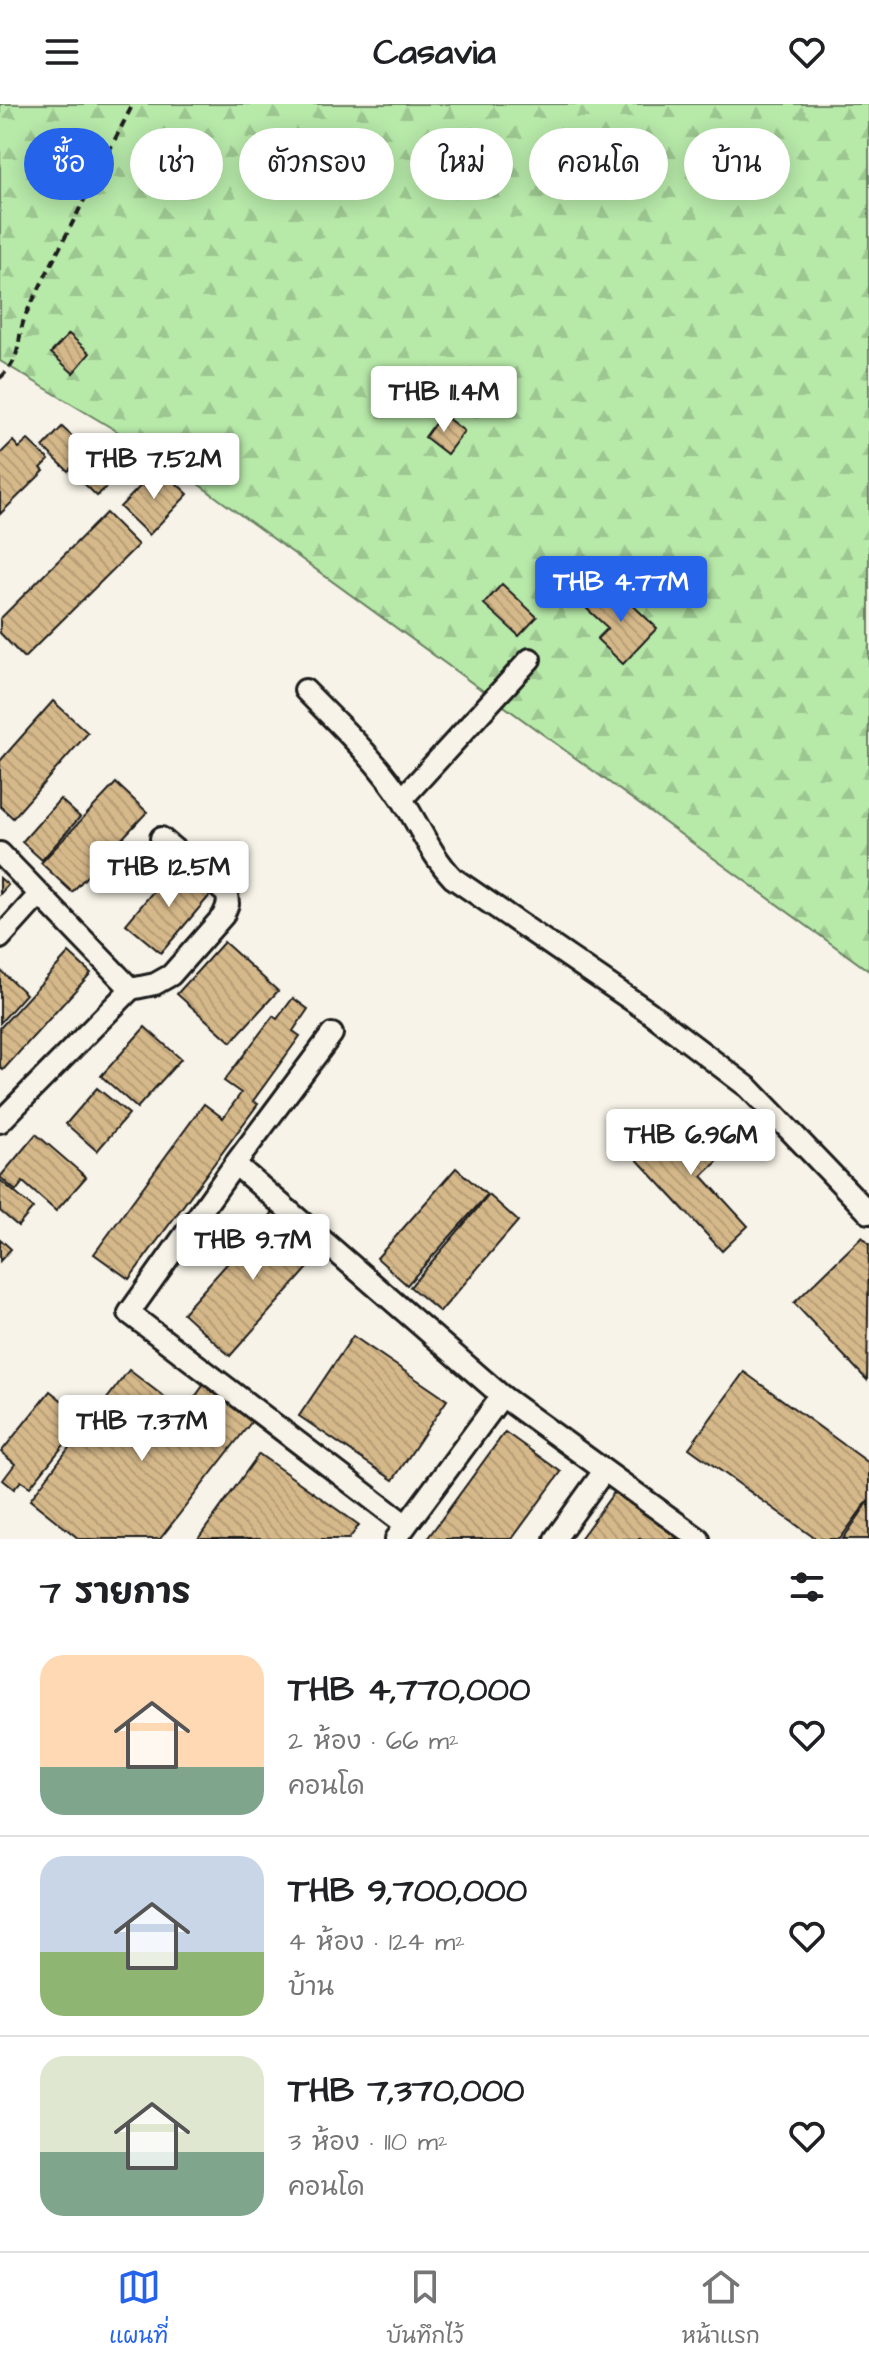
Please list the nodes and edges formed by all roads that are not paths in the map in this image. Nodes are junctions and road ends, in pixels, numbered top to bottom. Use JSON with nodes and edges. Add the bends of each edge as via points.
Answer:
{"nodes":[{"id":1,"x":530,"y":659,"type":"dead end"},
{"id":2,"x":305,"y":690,"type":"dead end"},
{"id":3,"x":402,"y":799,"type":"junction"},
{"id":4,"x":161,"y":838,"type":"dead end"},
{"id":5,"x":0,"y":853,"type":"edge"},
{"id":6,"x":39,"y":895,"type":"junction"},
{"id":7,"x":0,"y":938,"type":"edge"},
{"id":8,"x":131,"y":989,"type":"junction"},
{"id":9,"x":332,"y":1034,"type":"dead end"},
{"id":10,"x":0,"y":1122,"type":"edge"},
{"id":11,"x":235,"y":1164,"type":"junction"},
{"id":12,"x":869,"y":1213,"type":"edge"},
{"id":13,"x":502,"y":1396,"type":"junction"},
{"id":14,"x":604,"y":1471,"type":"junction"},
{"id":15,"x":401,"y":1532,"type":"edge"},
{"id":16,"x":555,"y":1539,"type":"edge"},
{"id":17,"x":699,"y":1539,"type":"edge"}],
"edges":[{"from":1,"to":3,"type":"street"},
{"from":2,"to":3,"type":"street"},
{"from":3,"to":12,"type":"street","via":[[453,878],[649,1012],[749,1088]]},
{"from":4,"to":8,"type":"street","via":[[227,894],[228,904],[171,975]]},
{"from":5,"to":6,"type":"street"},
{"from":6,"to":7,"type":"street"},
{"from":6,"to":8,"type":"street"},
{"from":8,"to":10,"type":"street"},
{"from":9,"to":11,"type":"street"},
{"from":11,"to":13,"type":"street"},
{"from":11,"to":15,"type":"street","via":[[129,1313]]},
{"from":13,"to":14,"type":"street"},
{"from":13,"to":15,"type":"street"},
{"from":14,"to":16,"type":"street"},
{"from":14,"to":17,"type":"street"}]}
